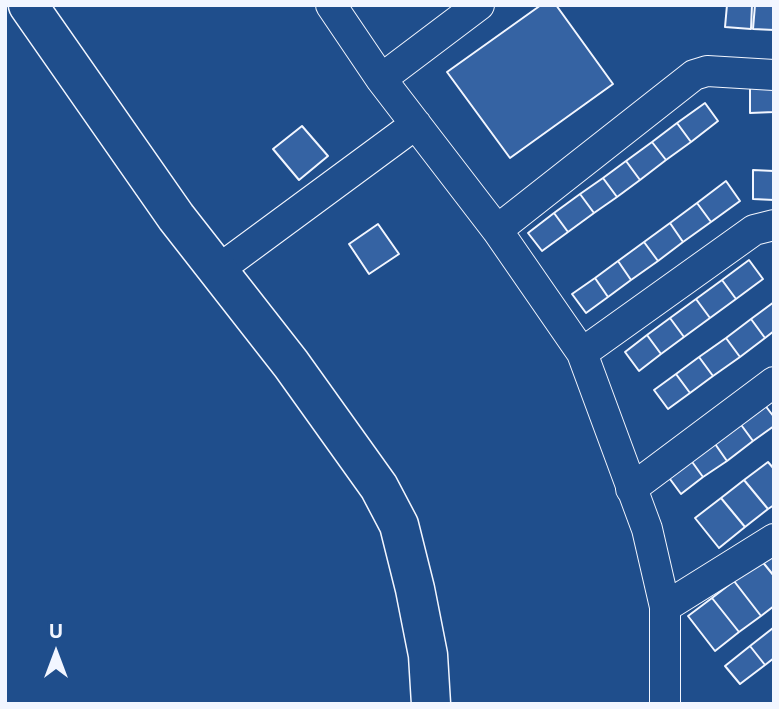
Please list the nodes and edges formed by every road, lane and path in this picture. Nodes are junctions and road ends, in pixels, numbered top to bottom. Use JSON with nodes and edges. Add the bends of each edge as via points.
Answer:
{"nodes":[{"id":1,"x":28,"y":5,"type":"edge"},
{"id":2,"x":331,"y":5,"type":"edge"},
{"id":3,"x":479,"y":5,"type":"edge"},
{"id":4,"x":774,"y":75,"type":"edge"},
{"id":5,"x":381,"y":79,"type":"junction"},
{"id":6,"x":416,"y":124,"type":"junction"},
{"id":7,"x":774,"y":225,"type":"edge"},
{"id":8,"x":497,"y":230,"type":"junction"},
{"id":9,"x":218,"y":270,"type":"junction"},
{"id":10,"x":582,"y":353,"type":"junction"},
{"id":11,"x":774,"y":382,"type":"edge"},
{"id":12,"x":631,"y":489,"type":"junction"},
{"id":13,"x":774,"y":538,"type":"edge"},
{"id":14,"x":665,"y":607,"type":"junction"},
{"id":15,"x":431,"y":704,"type":"edge"},
{"id":16,"x":665,"y":704,"type":"edge"}],
"edges":[{"from":1,"to":9,"type":"street"},
{"from":2,"to":5,"type":"street"},
{"from":3,"to":5,"type":"street"},
{"from":4,"to":8,"type":"street","via":[[707,71],[694,75]]},
{"from":5,"to":6,"type":"street"},
{"from":6,"to":8,"type":"street"},
{"from":6,"to":9,"type":"street"},
{"from":7,"to":10,"type":"street","via":[[754,230]]},
{"from":8,"to":10,"type":"street"},
{"from":9,"to":15,"type":"street","via":[[354,451],[399,525],[428,655]]},
{"from":10,"to":12,"type":"street"},
{"from":11,"to":12,"type":"street"},
{"from":12,"to":14,"type":"street","via":[[647,529]]},
{"from":13,"to":14,"type":"street"},
{"from":14,"to":16,"type":"street"}]}
